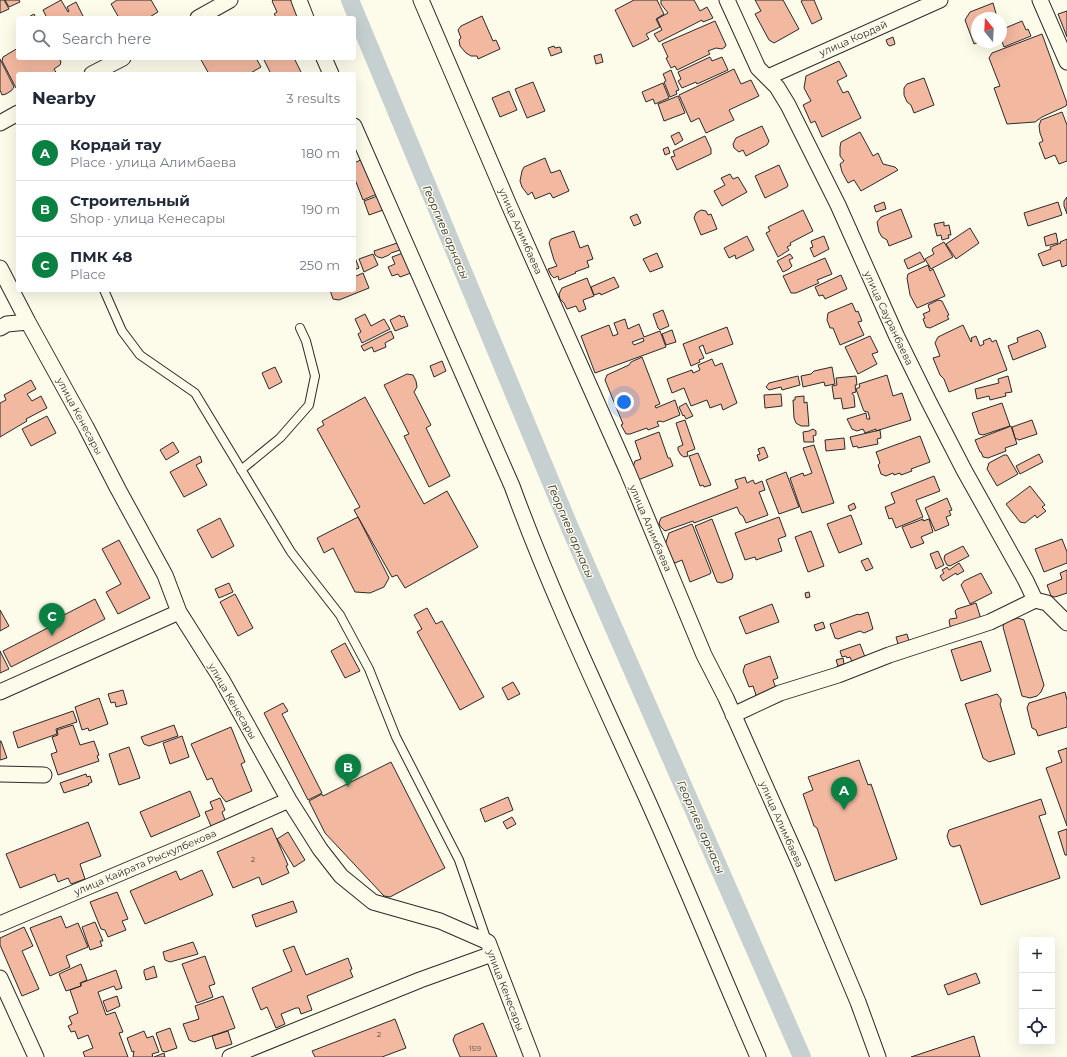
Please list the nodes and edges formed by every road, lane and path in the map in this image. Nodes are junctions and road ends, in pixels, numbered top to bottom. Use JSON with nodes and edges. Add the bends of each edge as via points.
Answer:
{"nodes":[{"id":1,"x":230,"y":0,"type":"edge"},
{"id":2,"x":299,"y":0,"type":"edge"},
{"id":3,"x":422,"y":0,"type":"edge"},
{"id":4,"x":727,"y":0,"type":"edge"},
{"id":5,"x":940,"y":0,"type":"edge"},
{"id":6,"x":1040,"y":0,"type":"edge"},
{"id":7,"x":202,"y":16,"type":"edge"},
{"id":8,"x":305,"y":16,"type":"edge"},
{"id":9,"x":119,"y":60,"type":"edge"},
{"id":10,"x":325,"y":60,"type":"edge"},
{"id":11,"x":1067,"y":62,"type":"edge"},
{"id":12,"x":96,"y":72,"type":"edge"},
{"id":13,"x":330,"y":72,"type":"edge"},
{"id":14,"x":768,"y":77,"type":"junction"},
{"id":15,"x":16,"y":114,"type":"edge"},
{"id":16,"x":0,"y":123,"type":"edge"},
{"id":17,"x":356,"y":131,"type":"edge"},
{"id":18,"x":0,"y":268,"type":"edge"},
{"id":19,"x":105,"y":292,"type":"edge"},
{"id":20,"x":28,"y":322,"type":"junction"},
{"id":21,"x":0,"y":328,"type":"edge"},
{"id":22,"x":300,"y":328,"type":"dead end"},
{"id":23,"x":241,"y":470,"type":"junction"},
{"id":24,"x":1035,"y":600,"type":"junction"},
{"id":25,"x":179,"y":612,"type":"junction"},
{"id":26,"x":1067,"y":623,"type":"edge"},
{"id":27,"x":0,"y":692,"type":"edge"},
{"id":28,"x":733,"y":715,"type":"junction"},
{"id":29,"x":0,"y":774,"type":"edge"},
{"id":30,"x":44,"y":775,"type":"dead end"},
{"id":31,"x":289,"y":800,"type":"junction"},
{"id":32,"x":0,"y":924,"type":"edge"},
{"id":33,"x":490,"y":948,"type":"junction"},
{"id":34,"x":0,"y":978,"type":"edge"},
{"id":35,"x":36,"y":1057,"type":"edge"},
{"id":36,"x":230,"y":1057,"type":"edge"},
{"id":37,"x":532,"y":1057,"type":"edge"},
{"id":38,"x":758,"y":1057,"type":"edge"},
{"id":39,"x":878,"y":1057,"type":"edge"}],
"edges":[{"from":1,"to":7,"type":"street"},
{"from":2,"to":8,"type":"street"},
{"from":3,"to":28,"type":"street","name":"улица Алимбаева","via":[[509,205],[627,470],[704,655]]},
{"from":4,"to":14,"type":"street","name":"улица Сауранбаева","via":[[758,68]]},
{"from":5,"to":14,"type":"street","name":"улица Кордай"},
{"from":6,"to":11,"type":"street"},
{"from":9,"to":12,"type":"street"},
{"from":10,"to":13,"type":"street"},
{"from":14,"to":24,"type":"street","name":"улица Сауранбаева","via":[[788,106],[838,205],[928,400]]},
{"from":15,"to":16,"type":"street"},
{"from":17,"to":38,"type":"street","via":[[512,486],[560,608],[643,791]]},
{"from":18,"to":20,"type":"street","name":"улица Кенесары"},
{"from":19,"to":23,"type":"lane","via":[[122,331],[140,354],[195,392]]},
{"from":20,"to":21,"type":"street","via":[[7,324]]},
{"from":20,"to":25,"type":"street","name":"улица Кенесары","via":[[165,575]]},
{"from":22,"to":23,"type":"lane","via":[[315,376],[309,405],[280,438]]},
{"from":23,"to":33,"type":"lane","via":[[291,552],[340,615],[370,670],[396,737],[459,860]]},
{"from":24,"to":26,"type":"street","via":[[1047,602]]},
{"from":24,"to":28,"type":"street","via":[[990,622],[780,693]]},
{"from":25,"to":27,"type":"street"},
{"from":25,"to":31,"type":"street","name":"улица Кенесары","via":[[222,680]]},
{"from":28,"to":39,"type":"street","name":"улица Алимбаева","via":[[803,871],[858,1002]]},
{"from":29,"to":30,"type":"street"},
{"from":31,"to":32,"type":"street","name":"улица Кайрата Рыскулбекова"},
{"from":31,"to":33,"type":"street","name":"улица Кенесары","via":[[320,849],[341,876],[373,902],[440,921]]},
{"from":33,"to":36,"type":"street","via":[[420,980]]},
{"from":33,"to":37,"type":"street","name":"улица Кенесары"},
{"from":34,"to":35,"type":"street"}]}
